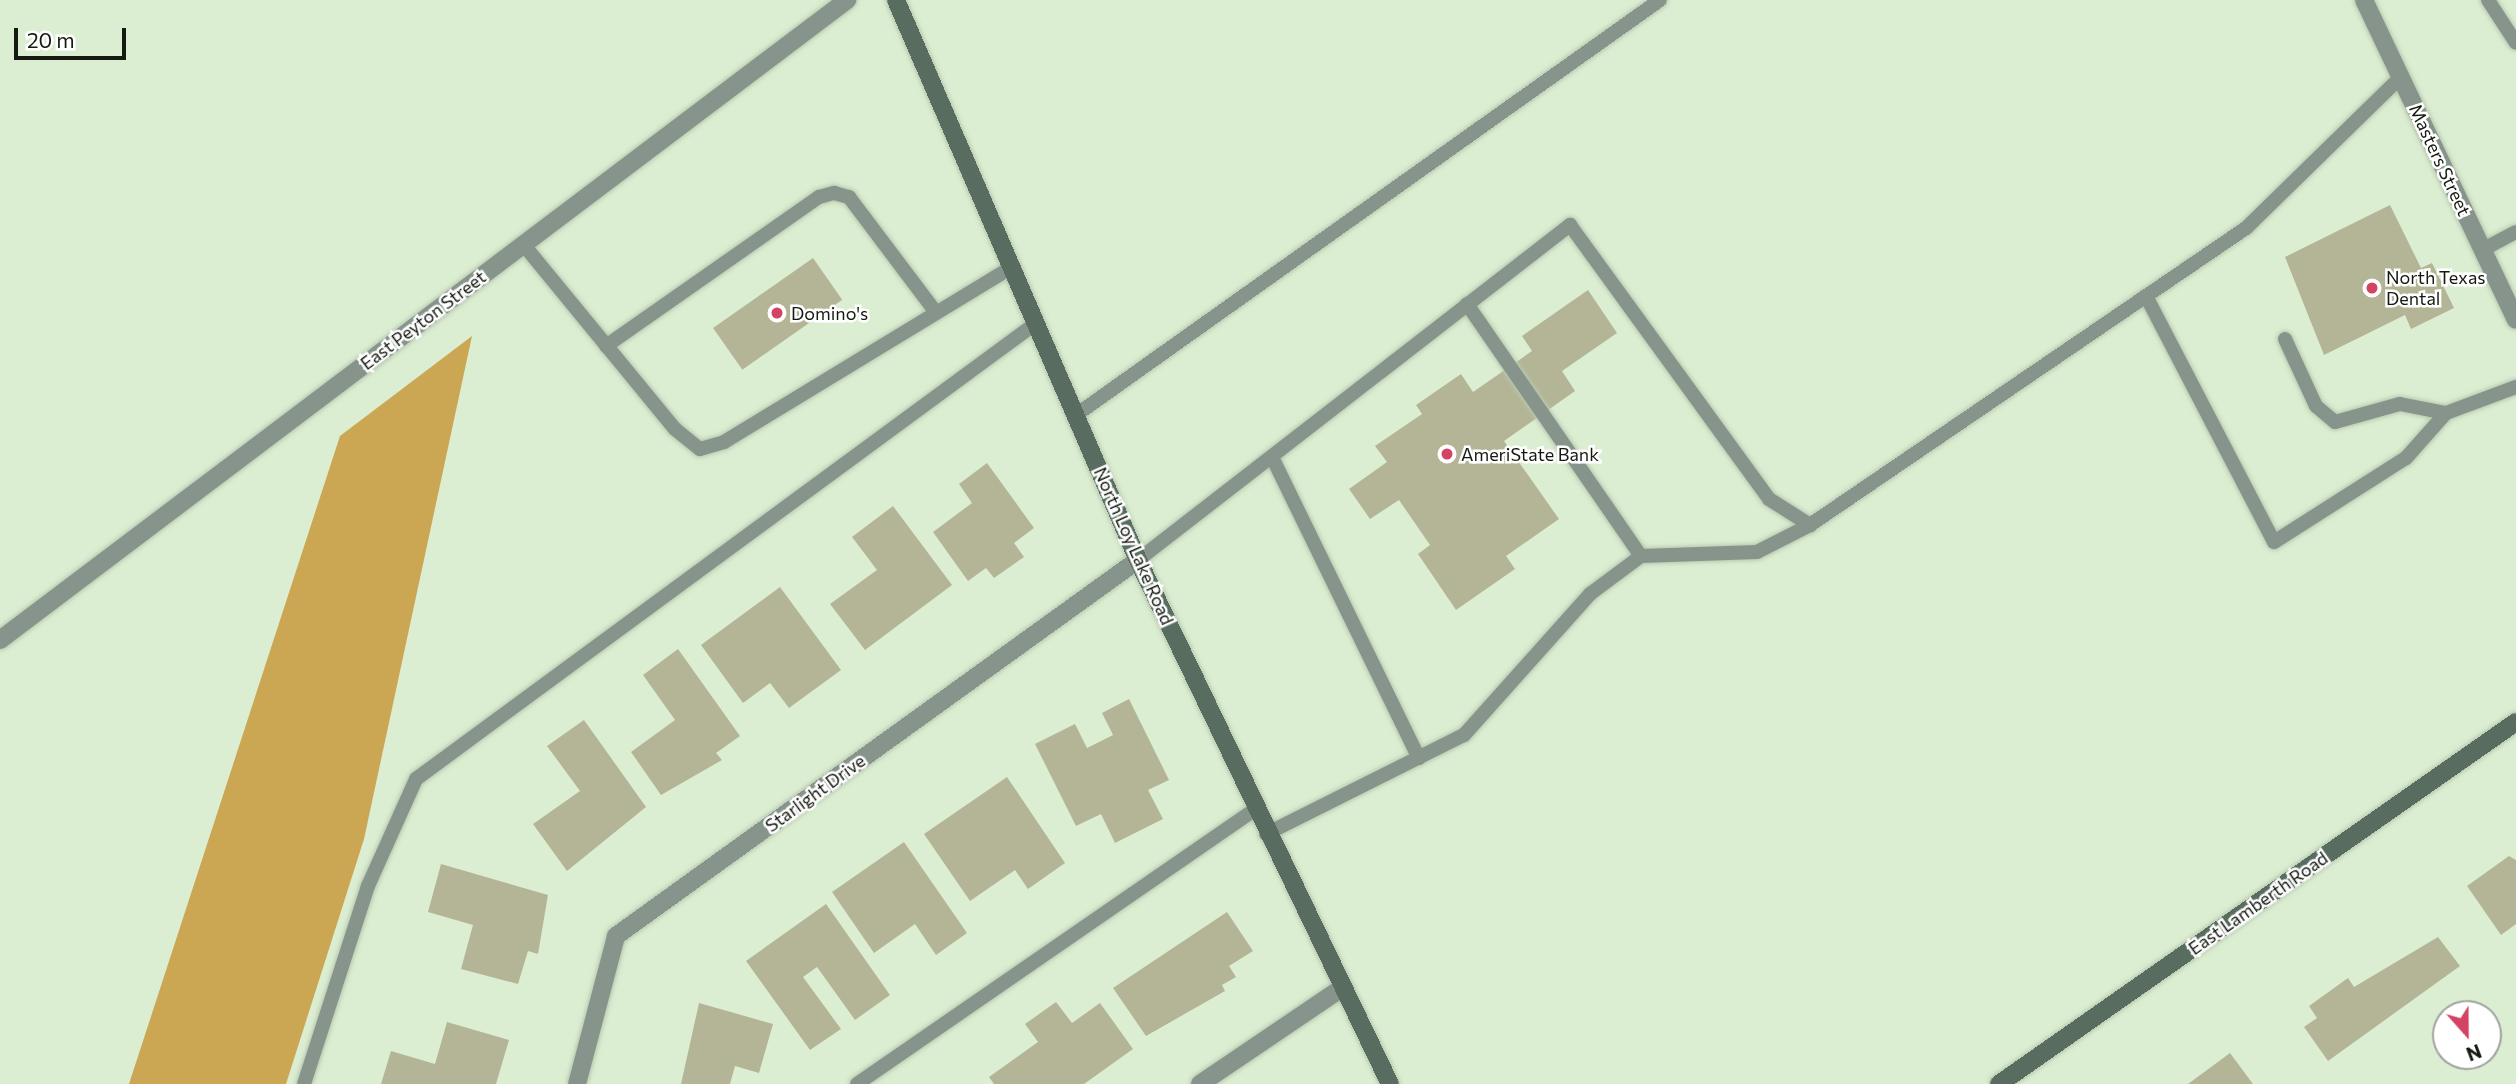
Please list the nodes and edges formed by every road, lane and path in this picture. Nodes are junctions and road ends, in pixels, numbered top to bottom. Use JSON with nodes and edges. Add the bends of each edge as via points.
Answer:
{"nodes":[{"id":1,"x":847,"y":0,"type":"edge"},
{"id":2,"x":896,"y":0,"type":"edge"},
{"id":3,"x":1660,"y":0,"type":"edge"},
{"id":4,"x":2364,"y":0,"type":"edge"},
{"id":5,"x":2488,"y":0,"type":"edge"},
{"id":6,"x":2516,"y":43,"type":"edge"},
{"id":7,"x":2401,"y":77,"type":"junction"},
{"id":8,"x":2516,"y":232,"type":"edge"},
{"id":9,"x":523,"y":244,"type":"junction"},
{"id":10,"x":2482,"y":250,"type":"junction"},
{"id":11,"x":1012,"y":267,"type":"junction"},
{"id":12,"x":2146,"y":296,"type":"junction"},
{"id":13,"x":1467,"y":304,"type":"junction"},
{"id":14,"x":936,"y":311,"type":"junction"},
{"id":15,"x":2516,"y":320,"type":"edge"},
{"id":16,"x":1036,"y":323,"type":"junction"},
{"id":17,"x":2285,"y":339,"type":"dead end"},
{"id":18,"x":606,"y":346,"type":"junction"},
{"id":19,"x":2516,"y":387,"type":"edge"},
{"id":20,"x":2446,"y":413,"type":"junction"},
{"id":21,"x":1076,"y":415,"type":"junction"},
{"id":22,"x":1272,"y":457,"type":"junction"},
{"id":23,"x":1810,"y":524,"type":"junction"},
{"id":24,"x":1641,"y":556,"type":"junction"},
{"id":25,"x":1139,"y":560,"type":"junction"},
{"id":26,"x":0,"y":640,"type":"edge"},
{"id":27,"x":2516,"y":722,"type":"edge"},
{"id":28,"x":1419,"y":758,"type":"junction"},
{"id":29,"x":1254,"y":810,"type":"junction"},
{"id":30,"x":1266,"y":834,"type":"junction"},
{"id":31,"x":1343,"y":987,"type":"junction"},
{"id":32,"x":304,"y":1084,"type":"edge"},
{"id":33,"x":577,"y":1084,"type":"edge"},
{"id":34,"x":857,"y":1084,"type":"edge"},
{"id":35,"x":1200,"y":1084,"type":"edge"},
{"id":36,"x":1390,"y":1084,"type":"edge"},
{"id":37,"x":1999,"y":1084,"type":"edge"}],
"edges":[{"from":1,"to":9,"type":"street","name":"East Peyton Street"},
{"from":2,"to":11,"type":"street","name":"North Loy Lake Road"},
{"from":3,"to":21,"type":"lane"},
{"from":4,"to":7,"type":"street","name":"Masters Street"},
{"from":5,"to":6,"type":"lane"},
{"from":7,"to":10,"type":"street","name":"Masters Street"},
{"from":7,"to":12,"type":"lane","via":[[2246,228]]},
{"from":8,"to":10,"type":"lane"},
{"from":9,"to":18,"type":"lane"},
{"from":9,"to":26,"type":"street","name":"East Peyton Street"},
{"from":10,"to":15,"type":"street","name":"Masters Street"},
{"from":11,"to":14,"type":"lane"},
{"from":11,"to":16,"type":"street","name":"North Loy Lake Road"},
{"from":12,"to":20,"type":"lane","via":[[2274,542],[2406,458]]},
{"from":12,"to":23,"type":"lane"},
{"from":13,"to":22,"type":"lane"},
{"from":13,"to":23,"type":"lane","via":[[1570,225],[1769,499]]},
{"from":13,"to":24,"type":"lane"},
{"from":14,"to":18,"type":"lane","via":[[724,442],[700,449],[675,429]]},
{"from":14,"to":18,"type":"lane","via":[[849,197],[834,194],[819,197]]},
{"from":16,"to":21,"type":"street","name":"North Loy Lake Road"},
{"from":16,"to":32,"type":"lane","via":[[416,779],[368,886]]},
{"from":17,"to":20,"type":"lane","via":[[2316,406],[2335,422],[2400,404]]},
{"from":19,"to":20,"type":"lane"},
{"from":21,"to":25,"type":"street","name":"North Loy Lake Road"},
{"from":22,"to":25,"type":"lane"},
{"from":22,"to":28,"type":"lane"},
{"from":23,"to":24,"type":"lane","via":[[1757,551]]},
{"from":24,"to":28,"type":"lane","via":[[1590,594],[1464,735]]},
{"from":25,"to":29,"type":"street","name":"North Loy Lake Road"},
{"from":25,"to":33,"type":"street","name":"Starlight Drive","via":[[616,936]]},
{"from":27,"to":37,"type":"street","name":"East Lamberth Road"},
{"from":28,"to":30,"type":"lane"},
{"from":29,"to":30,"type":"street","name":"North Loy Lake Road"},
{"from":29,"to":34,"type":"lane"},
{"from":30,"to":31,"type":"street","name":"North Loy Lake Road"},
{"from":31,"to":35,"type":"street"},
{"from":31,"to":36,"type":"street","name":"North Loy Lake Road"}]}
